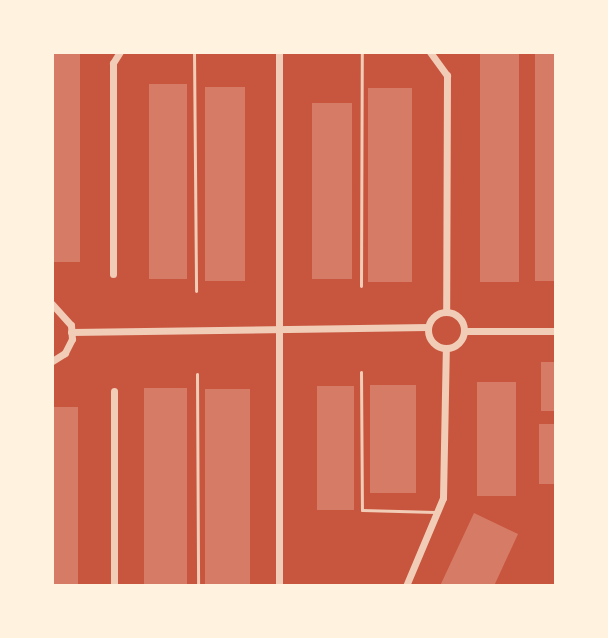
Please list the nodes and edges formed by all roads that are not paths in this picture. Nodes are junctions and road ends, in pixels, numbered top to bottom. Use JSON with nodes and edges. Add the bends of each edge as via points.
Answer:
{"nodes":[{"id":1,"x":120,"y":52,"type":"edge"},
{"id":2,"x":194,"y":52,"type":"edge"},
{"id":3,"x":279,"y":52,"type":"edge"},
{"id":4,"x":362,"y":52,"type":"edge"},
{"id":5,"x":430,"y":52,"type":"edge"},
{"id":6,"x":113,"y":274,"type":"dead end"},
{"id":7,"x":361,"y":286,"type":"dead end"},
{"id":8,"x":196,"y":291,"type":"dead end"},
{"id":9,"x":52,"y":304,"type":"edge"},
{"id":10,"x":446,"y":312,"type":"junction"},
{"id":11,"x":428,"y":327,"type":"junction"},
{"id":12,"x":280,"y":331,"type":"junction"},
{"id":13,"x":464,"y":331,"type":"junction"},
{"id":14,"x":556,"y":331,"type":"edge"},
{"id":15,"x":71,"y":332,"type":"junction"},
{"id":16,"x":446,"y":348,"type":"junction"},
{"id":17,"x":52,"y":361,"type":"edge"},
{"id":18,"x":361,"y":372,"type":"dead end"},
{"id":19,"x":197,"y":374,"type":"dead end"},
{"id":20,"x":114,"y":391,"type":"dead end"},
{"id":21,"x":438,"y":512,"type":"junction"},
{"id":22,"x":114,"y":586,"type":"edge"},
{"id":23,"x":198,"y":586,"type":"edge"},
{"id":24,"x":279,"y":586,"type":"edge"},
{"id":25,"x":406,"y":586,"type":"edge"}],
"edges":[{"from":1,"to":6,"type":"street","via":[[113,63]]},
{"from":2,"to":8,"type":"lane"},
{"from":3,"to":12,"type":"street"},
{"from":4,"to":7,"type":"lane"},
{"from":5,"to":10,"type":"street","via":[[447,75]]},
{"from":9,"to":15,"type":"street","via":[[64,312]]},
{"from":10,"to":11,"type":"street","via":[[434,316]]},
{"from":10,"to":13,"type":"street","via":[[461,319]]},
{"from":11,"to":12,"type":"street"},
{"from":11,"to":16,"type":"street","via":[[435,344]]},
{"from":12,"to":15,"type":"street"},
{"from":12,"to":24,"type":"street"},
{"from":13,"to":14,"type":"street"},
{"from":13,"to":16,"type":"street","via":[[460,341]]},
{"from":15,"to":17,"type":"street","via":[[65,353]]},
{"from":16,"to":21,"type":"street","via":[[444,484]]},
{"from":18,"to":21,"type":"lane","via":[[362,510]]},
{"from":19,"to":23,"type":"lane"},
{"from":20,"to":22,"type":"street"},
{"from":21,"to":25,"type":"street"}]}
